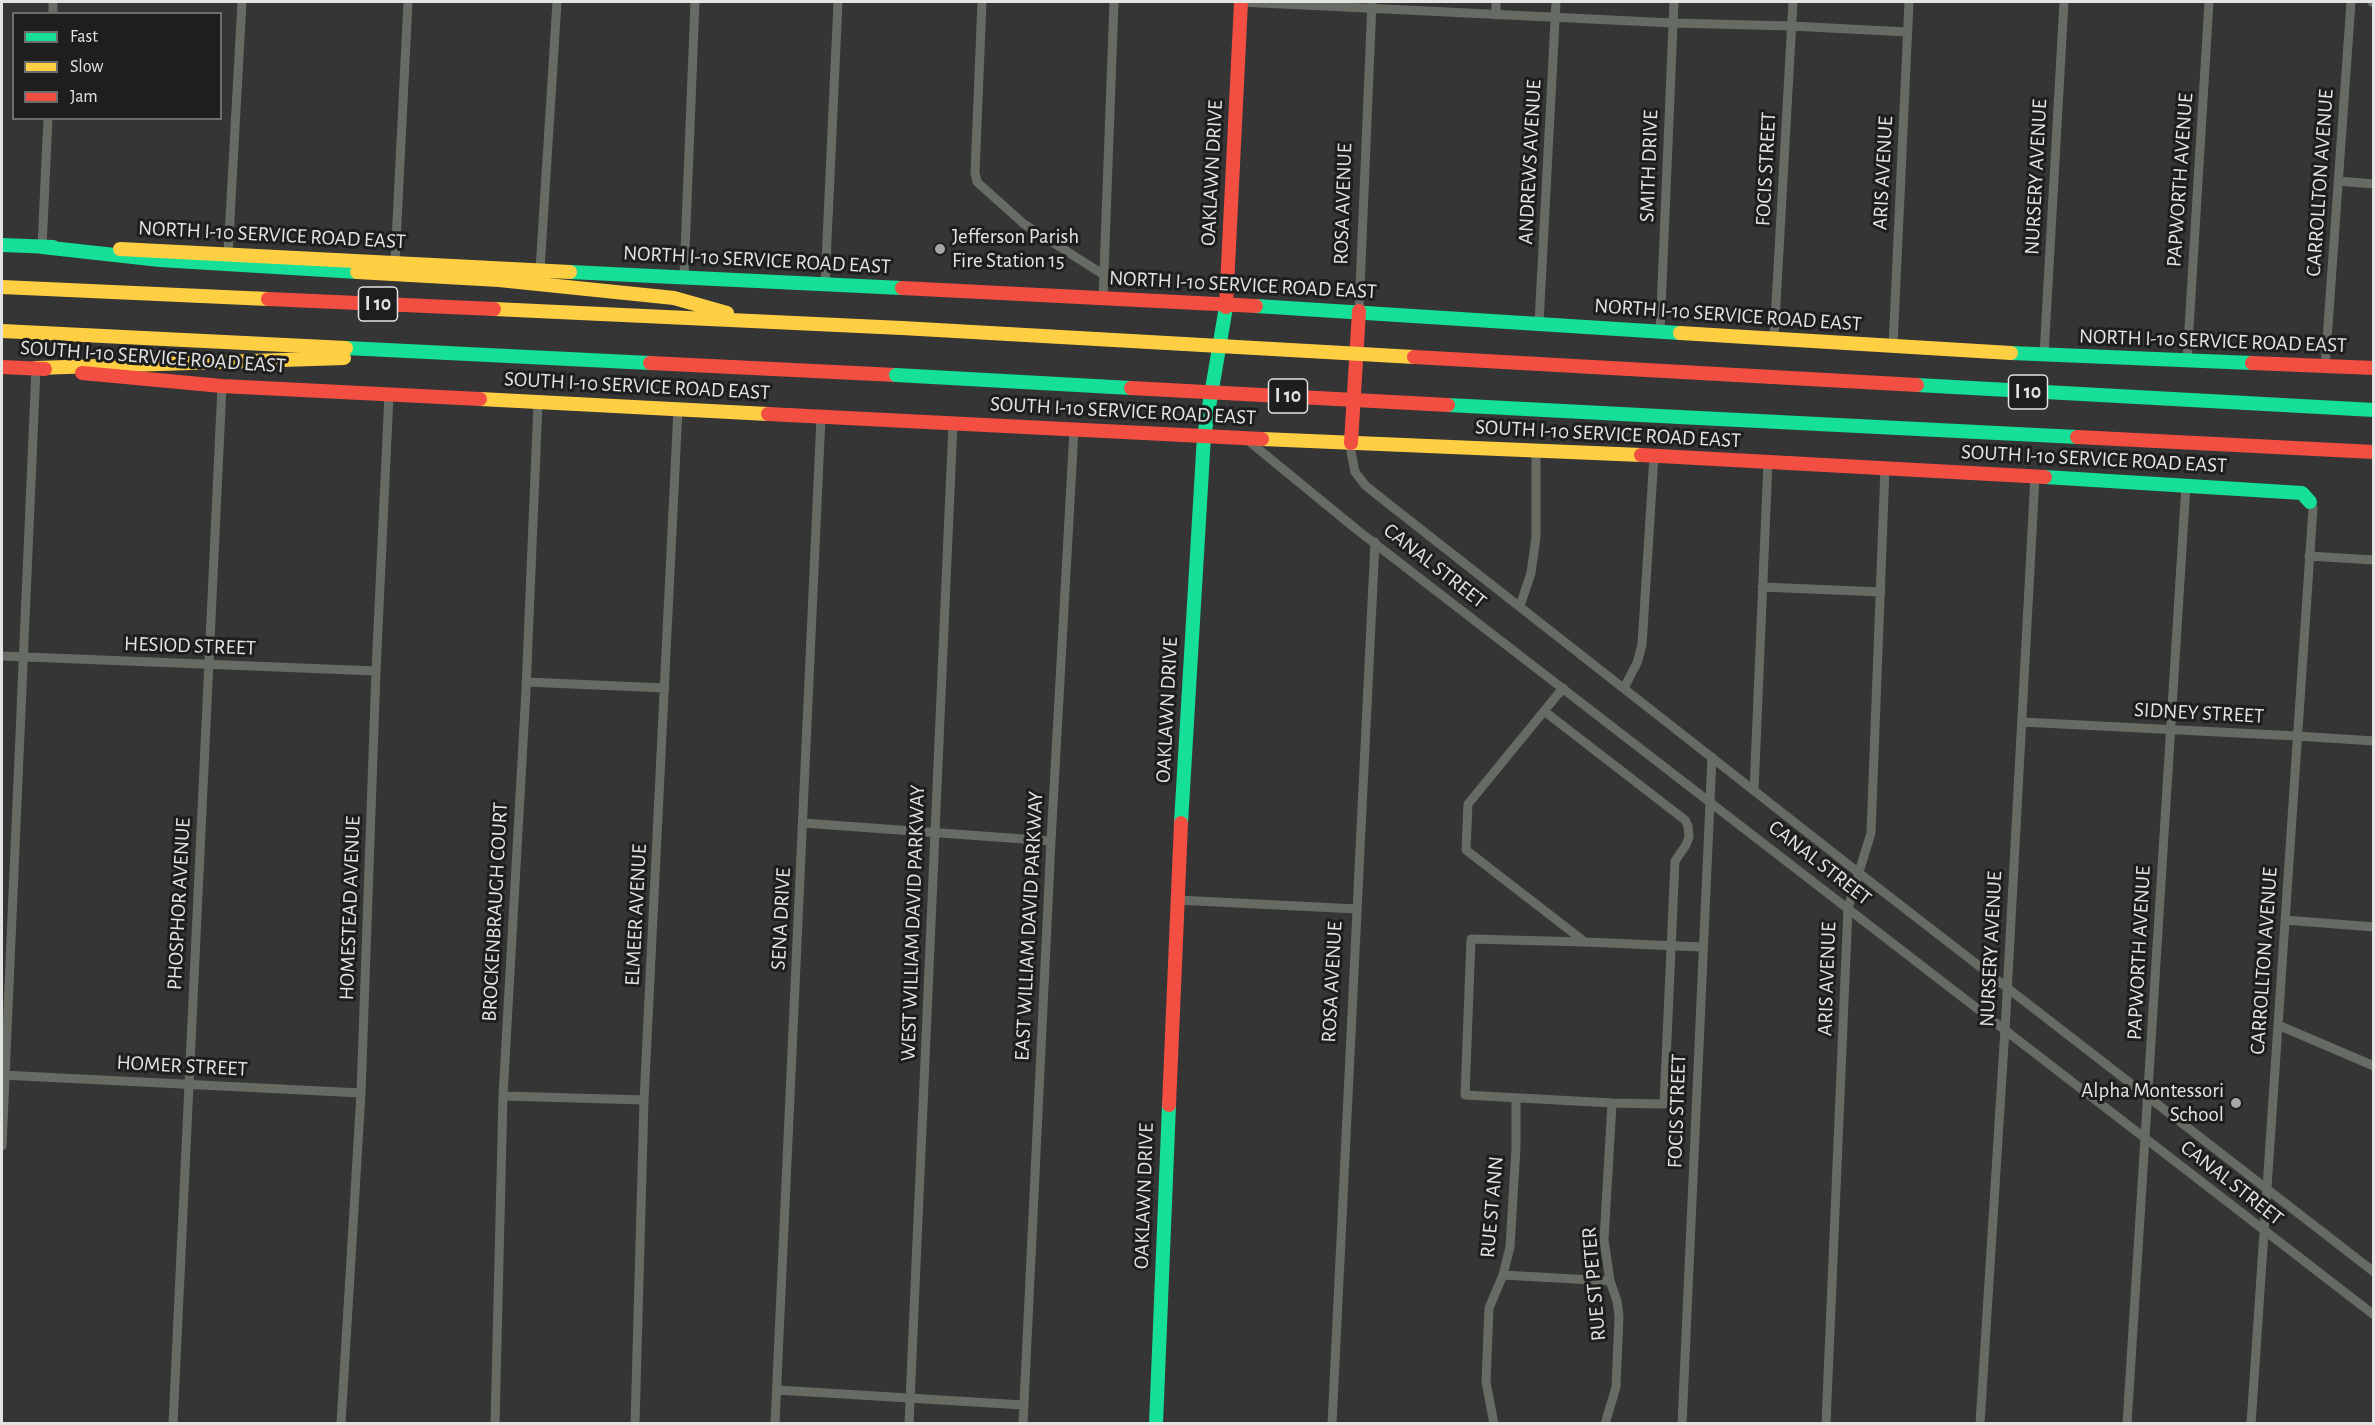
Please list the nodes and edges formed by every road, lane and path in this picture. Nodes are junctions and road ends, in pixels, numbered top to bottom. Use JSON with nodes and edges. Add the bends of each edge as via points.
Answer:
{"nodes":[{"id":1,"x":242,"y":2,"type":"edge"},
{"id":2,"x":408,"y":2,"type":"edge"},
{"id":3,"x":557,"y":2,"type":"edge"},
{"id":4,"x":695,"y":2,"type":"edge"},
{"id":5,"x":838,"y":2,"type":"edge"},
{"id":6,"x":982,"y":2,"type":"edge"},
{"id":7,"x":1114,"y":2,"type":"edge"},
{"id":8,"x":1241,"y":2,"type":"edge"},
{"id":9,"x":1496,"y":2,"type":"edge"},
{"id":10,"x":1556,"y":2,"type":"edge"},
{"id":11,"x":1674,"y":2,"type":"edge"},
{"id":12,"x":1793,"y":2,"type":"edge"},
{"id":13,"x":1909,"y":2,"type":"edge"},
{"id":14,"x":2064,"y":2,"type":"edge"},
{"id":15,"x":2209,"y":2,"type":"edge"},
{"id":16,"x":2351,"y":2,"type":"edge"},
{"id":17,"x":1372,"y":5,"type":"edge"},
{"id":18,"x":1496,"y":15,"type":"junction"},
{"id":19,"x":1555,"y":18,"type":"junction"},
{"id":20,"x":1673,"y":23,"type":"junction"},
{"id":21,"x":1791,"y":26,"type":"junction"},
{"id":22,"x":1907,"y":32,"type":"junction"},
{"id":23,"x":48,"y":120,"type":"edge"},
{"id":24,"x":2338,"y":181,"type":"junction"},
{"id":25,"x":2373,"y":184,"type":"edge"},
{"id":26,"x":2,"y":245,"type":"edge"},
{"id":27,"x":42,"y":247,"type":"junction"},
{"id":28,"x":228,"y":254,"type":"junction"},
{"id":29,"x":395,"y":262,"type":"junction"},
{"id":30,"x":540,"y":270,"type":"junction"},
{"id":31,"x":1104,"y":275,"type":"junction"},
{"id":32,"x":684,"y":276,"type":"junction"},
{"id":33,"x":825,"y":284,"type":"junction"},
{"id":34,"x":2,"y":288,"type":"edge"},
{"id":35,"x":1102,"y":299,"type":"junction"},
{"id":36,"x":1227,"y":304,"type":"junction"},
{"id":37,"x":1359,"y":311,"type":"junction"},
{"id":38,"x":754,"y":321,"type":"junction"},
{"id":39,"x":1539,"y":324,"type":"junction"},
{"id":40,"x":2,"y":331,"type":"edge"},
{"id":41,"x":1660,"y":332,"type":"junction"},
{"id":42,"x":1774,"y":339,"type":"junction"},
{"id":43,"x":1893,"y":346,"type":"junction"},
{"id":44,"x":474,"y":354,"type":"junction"},
{"id":45,"x":2044,"y":355,"type":"junction"},
{"id":46,"x":2187,"y":361,"type":"junction"},
{"id":47,"x":2,"y":367,"type":"edge"},
{"id":48,"x":36,"y":368,"type":"junction"},
{"id":49,"x":2325,"y":368,"type":"junction"},
{"id":50,"x":2373,"y":368,"type":"edge"},
{"id":51,"x":222,"y":386,"type":"junction"},
{"id":52,"x":389,"y":394,"type":"junction"},
{"id":53,"x":538,"y":403,"type":"junction"},
{"id":54,"x":678,"y":410,"type":"junction"},
{"id":55,"x":2373,"y":410,"type":"edge"},
{"id":56,"x":821,"y":417,"type":"junction"},
{"id":57,"x":953,"y":423,"type":"junction"},
{"id":58,"x":1074,"y":430,"type":"junction"},
{"id":59,"x":1204,"y":436,"type":"junction"},
{"id":60,"x":1245,"y":438,"type":"junction"},
{"id":61,"x":1351,"y":443,"type":"junction"},
{"id":62,"x":1536,"y":451,"type":"junction"},
{"id":63,"x":2343,"y":451,"type":"junction"},
{"id":64,"x":2373,"y":452,"type":"edge"},
{"id":65,"x":1654,"y":456,"type":"junction"},
{"id":66,"x":2373,"y":457,"type":"edge"},
{"id":67,"x":1768,"y":462,"type":"junction"},
{"id":68,"x":1886,"y":468,"type":"junction"},
{"id":69,"x":2035,"y":476,"type":"junction"},
{"id":70,"x":2186,"y":485,"type":"junction"},
{"id":71,"x":2310,"y":502,"type":"joint"},
{"id":72,"x":1375,"y":542,"type":"junction"},
{"id":73,"x":2309,"y":556,"type":"junction"},
{"id":74,"x":2373,"y":560,"type":"edge"},
{"id":75,"x":1762,"y":586,"type":"junction"},
{"id":76,"x":1881,"y":592,"type":"junction"},
{"id":77,"x":1520,"y":606,"type":"junction"},
{"id":78,"x":2,"y":656,"type":"edge"},
{"id":79,"x":23,"y":657,"type":"junction"},
{"id":80,"x":208,"y":664,"type":"junction"},
{"id":81,"x":376,"y":671,"type":"junction"},
{"id":82,"x":526,"y":682,"type":"junction"},
{"id":83,"x":665,"y":688,"type":"junction"},
{"id":84,"x":1563,"y":688,"type":"junction"},
{"id":85,"x":1624,"y":688,"type":"junction"},
{"id":86,"x":1544,"y":711,"type":"junction"},
{"id":87,"x":2022,"y":722,"type":"junction"},
{"id":88,"x":2170,"y":729,"type":"junction"},
{"id":89,"x":2297,"y":736,"type":"junction"},
{"id":90,"x":2373,"y":741,"type":"edge"},
{"id":91,"x":1712,"y":757,"type":"junction"},
{"id":92,"x":1754,"y":791,"type":"junction"},
{"id":93,"x":1709,"y":801,"type":"junction"},
{"id":94,"x":803,"y":823,"type":"junction"},
{"id":95,"x":934,"y":833,"type":"junction"},
{"id":96,"x":1051,"y":841,"type":"junction"},
{"id":97,"x":1859,"y":873,"type":"junction"},
{"id":98,"x":1177,"y":900,"type":"junction"},
{"id":99,"x":1848,"y":908,"type":"junction"},
{"id":100,"x":1357,"y":909,"type":"junction"},
{"id":101,"x":2285,"y":921,"type":"junction"},
{"id":102,"x":2373,"y":927,"type":"edge"},
{"id":103,"x":1585,"y":942,"type":"junction"},
{"id":104,"x":1672,"y":946,"type":"junction"},
{"id":105,"x":1702,"y":947,"type":"junction"},
{"id":106,"x":2007,"y":988,"type":"junction"},
{"id":107,"x":2278,"y":1026,"type":"junction"},
{"id":108,"x":2005,"y":1030,"type":"junction"},
{"id":109,"x":2373,"y":1066,"type":"edge"},
{"id":110,"x":3,"y":1075,"type":"edge"},
{"id":111,"x":189,"y":1085,"type":"junction"},
{"id":112,"x":361,"y":1093,"type":"junction"},
{"id":113,"x":503,"y":1096,"type":"junction"},
{"id":114,"x":1516,"y":1098,"type":"junction"},
{"id":115,"x":2148,"y":1099,"type":"junction"},
{"id":116,"x":644,"y":1100,"type":"junction"},
{"id":117,"x":1612,"y":1103,"type":"junction"},
{"id":118,"x":2146,"y":1139,"type":"junction"},
{"id":119,"x":2,"y":1146,"type":"edge"},
{"id":120,"x":2267,"y":1190,"type":"junction"},
{"id":121,"x":2264,"y":1231,"type":"junction"},
{"id":122,"x":2373,"y":1272,"type":"edge"},
{"id":123,"x":1503,"y":1275,"type":"junction"},
{"id":124,"x":1610,"y":1281,"type":"junction"},
{"id":125,"x":2373,"y":1315,"type":"edge"},
{"id":126,"x":777,"y":1390,"type":"junction"},
{"id":127,"x":911,"y":1398,"type":"junction"},
{"id":128,"x":1023,"y":1405,"type":"junction"},
{"id":129,"x":173,"y":1424,"type":"edge"},
{"id":130,"x":341,"y":1424,"type":"edge"},
{"id":131,"x":495,"y":1424,"type":"edge"},
{"id":132,"x":635,"y":1424,"type":"edge"},
{"id":133,"x":775,"y":1424,"type":"edge"},
{"id":134,"x":909,"y":1424,"type":"edge"},
{"id":135,"x":1023,"y":1424,"type":"edge"},
{"id":136,"x":1156,"y":1424,"type":"edge"},
{"id":137,"x":1332,"y":1424,"type":"edge"},
{"id":138,"x":1494,"y":1424,"type":"edge"},
{"id":139,"x":1605,"y":1424,"type":"edge"},
{"id":140,"x":1682,"y":1424,"type":"edge"},
{"id":141,"x":1826,"y":1424,"type":"edge"},
{"id":142,"x":1980,"y":1424,"type":"edge"},
{"id":143,"x":2127,"y":1424,"type":"edge"},
{"id":144,"x":2251,"y":1424,"type":"edge"}],
"edges":[{"from":1,"to":28,"type":"street"},
{"from":2,"to":29,"type":"street"},
{"from":3,"to":30,"type":"street"},
{"from":4,"to":32,"type":"street"},
{"from":5,"to":33,"type":"street"},
{"from":6,"to":31,"type":"street","via":[[976,179],[1024,224]]},
{"from":7,"to":31,"type":"street"},
{"from":8,"to":17,"type":"street"},
{"from":8,"to":36,"type":"main road","name":"OAKLAWN DRIVE"},
{"from":9,"to":18,"type":"street"},
{"from":10,"to":19,"type":"street","name":"ANDREWS AVENUE"},
{"from":11,"to":20,"type":"street","name":"SMITH DRIVE"},
{"from":12,"to":21,"type":"street","name":"FOCIS STREET"},
{"from":13,"to":22,"type":"street","name":"ARIS AVENUE"},
{"from":14,"to":45,"type":"street","name":"NURSERY AVENUE"},
{"from":15,"to":46,"type":"street","name":"PAPWORTH AVENUE"},
{"from":16,"to":24,"type":"street","name":"CARROLLTON AVENUE"},
{"from":17,"to":18,"type":"street"},
{"from":17,"to":37,"type":"street","name":"ROSA AVENUE"},
{"from":18,"to":19,"type":"street"},
{"from":19,"to":20,"type":"street"},
{"from":19,"to":39,"type":"street","name":"ANDREWS AVENUE"},
{"from":20,"to":21,"type":"street"},
{"from":20,"to":41,"type":"street","name":"SMITH DRIVE"},
{"from":21,"to":22,"type":"street"},
{"from":21,"to":42,"type":"street","name":"FOCIS STREET"},
{"from":22,"to":43,"type":"street","name":"ARIS AVENUE"},
{"from":23,"to":27,"type":"street"},
{"from":24,"to":25,"type":"street"},
{"from":24,"to":49,"type":"street","name":"CARROLLTON AVENUE"},
{"from":26,"to":27,"type":"main road","name":"NORTH I-10 SERVICE ROAD EAST"},
{"from":27,"to":28,"type":"main road","name":"NORTH I-10 SERVICE ROAD EAST"},
{"from":27,"to":38,"type":"main road","via":[[160,260],[617,291],[674,298]]},
{"from":28,"to":29,"type":"main road","name":"NORTH I-10 SERVICE ROAD EAST"},
{"from":29,"to":30,"type":"main road","name":"NORTH I-10 SERVICE ROAD EAST"},
{"from":30,"to":32,"type":"main road","name":"NORTH I-10 SERVICE ROAD EAST"},
{"from":31,"to":35,"type":"street"},
{"from":32,"to":33,"type":"main road","name":"NORTH I-10 SERVICE ROAD EAST"},
{"from":33,"to":35,"type":"main road","name":"NORTH I-10 SERVICE ROAD EAST"},
{"from":34,"to":38,"type":"main road","number":"I 10"},
{"from":35,"to":36,"type":"main road","name":"NORTH I-10 SERVICE ROAD EAST"},
{"from":36,"to":37,"type":"main road","name":"NORTH I-10 SERVICE ROAD EAST"},
{"from":36,"to":59,"type":"main road","name":"OAKLAWN DRIVE"},
{"from":37,"to":39,"type":"main road","name":"NORTH I-10 SERVICE ROAD EAST"},
{"from":37,"to":61,"type":"main road","name":"ROSA AVENUE"},
{"from":38,"to":55,"type":"main road","number":"I 10","bridge":true},
{"from":39,"to":41,"type":"main road","name":"NORTH I-10 SERVICE ROAD EAST"},
{"from":40,"to":44,"type":"main road","number":"I 10"},
{"from":41,"to":42,"type":"main road","name":"NORTH I-10 SERVICE ROAD EAST"},
{"from":42,"to":43,"type":"main road","name":"NORTH I-10 SERVICE ROAD EAST"},
{"from":43,"to":45,"type":"main road","name":"NORTH I-10 SERVICE ROAD EAST"},
{"from":44,"to":48,"type":"main road"},
{"from":44,"to":63,"type":"main road","number":"I 10","bridge":true},
{"from":45,"to":46,"type":"main road","name":"NORTH I-10 SERVICE ROAD EAST"},
{"from":46,"to":49,"type":"main road","name":"NORTH I-10 SERVICE ROAD EAST"},
{"from":47,"to":48,"type":"main road","name":"SOUTH I-10 SERVICE ROAD EAST"},
{"from":48,"to":51,"type":"main road","name":"SOUTH I-10 SERVICE ROAD EAST"},
{"from":48,"to":79,"type":"street"},
{"from":49,"to":50,"type":"main road","name":"NORTH I-10 SERVICE ROAD EAST"},
{"from":51,"to":52,"type":"main road","name":"SOUTH I-10 SERVICE ROAD EAST"},
{"from":51,"to":80,"type":"street","name":"PHOSPHOR AVENUE"},
{"from":52,"to":53,"type":"main road","name":"SOUTH I-10 SERVICE ROAD EAST"},
{"from":52,"to":81,"type":"street","name":"HOMESTEAD AVENUE"},
{"from":53,"to":54,"type":"main road","name":"SOUTH I-10 SERVICE ROAD EAST"},
{"from":53,"to":82,"type":"street","name":"BROCKENBRAUGH COURT"},
{"from":54,"to":56,"type":"main road","name":"SOUTH I-10 SERVICE ROAD EAST"},
{"from":54,"to":83,"type":"street","name":"ELMEER AVENUE"},
{"from":56,"to":57,"type":"main road","name":"SOUTH I-10 SERVICE ROAD EAST"},
{"from":56,"to":94,"type":"street","name":"SENA DRIVE"},
{"from":57,"to":58,"type":"main road","name":"SOUTH I-10 SERVICE ROAD EAST"},
{"from":57,"to":95,"type":"street","name":"WEST WILLIAM DAVID PARKWAY"},
{"from":58,"to":59,"type":"main road","name":"SOUTH I-10 SERVICE ROAD EAST"},
{"from":58,"to":96,"type":"street","name":"EAST WILLIAM DAVID PARKWAY"},
{"from":59,"to":60,"type":"main road","name":"SOUTH I-10 SERVICE ROAD EAST"},
{"from":59,"to":98,"type":"main road","name":"OAKLAWN DRIVE"},
{"from":60,"to":61,"type":"main road","name":"SOUTH I-10 SERVICE ROAD EAST"},
{"from":60,"to":72,"type":"street","name":"CANAL STREET"},
{"from":61,"to":62,"type":"main road","name":"SOUTH I-10 SERVICE ROAD EAST"},
{"from":61,"to":77,"type":"street","name":"CANAL STREET","via":[[1355,472],[1365,485]]},
{"from":62,"to":65,"type":"main road","name":"SOUTH I-10 SERVICE ROAD EAST"},
{"from":62,"to":77,"type":"street","via":[[1536,537],[1531,573]]},
{"from":63,"to":64,"type":"main road"},
{"from":63,"to":66,"type":"main road","number":"I 10"},
{"from":65,"to":67,"type":"main road","name":"SOUTH I-10 SERVICE ROAD EAST"},
{"from":65,"to":85,"type":"street","via":[[1642,645]]},
{"from":67,"to":68,"type":"main road","name":"SOUTH I-10 SERVICE ROAD EAST"},
{"from":67,"to":75,"type":"street"},
{"from":68,"to":69,"type":"main road","name":"SOUTH I-10 SERVICE ROAD EAST"},
{"from":68,"to":76,"type":"street","name":"ARIS AVENUE"},
{"from":69,"to":70,"type":"main road","name":"SOUTH I-10 SERVICE ROAD EAST"},
{"from":69,"to":87,"type":"street","name":"NURSERY AVENUE"},
{"from":70,"to":71,"type":"main road","name":"SOUTH I-10 SERVICE ROAD EAST","via":[[2302,493]]},
{"from":70,"to":88,"type":"street","name":"PAPWORTH AVENUE"},
{"from":71,"to":73,"type":"street","name":"CARROLLTON AVENUE","via":[[2313,508]]},
{"from":72,"to":84,"type":"street","name":"CANAL STREET"},
{"from":72,"to":100,"type":"street","name":"ROSA AVENUE"},
{"from":73,"to":74,"type":"street"},
{"from":73,"to":89,"type":"street","name":"CARROLLTON AVENUE"},
{"from":75,"to":76,"type":"street"},
{"from":75,"to":92,"type":"street"},
{"from":76,"to":97,"type":"street","name":"ARIS AVENUE","via":[[1871,833]]},
{"from":77,"to":85,"type":"street","name":"CANAL STREET"},
{"from":78,"to":79,"type":"street","name":"HESIOD STREET"},
{"from":79,"to":80,"type":"street","name":"HESIOD STREET"},
{"from":79,"to":110,"type":"street"},
{"from":80,"to":81,"type":"street","name":"HESIOD STREET"},
{"from":80,"to":111,"type":"street","name":"PHOSPHOR AVENUE"},
{"from":81,"to":112,"type":"street","name":"HOMESTEAD AVENUE"},
{"from":82,"to":83,"type":"street"},
{"from":82,"to":113,"type":"street","name":"BROCKENBRAUGH COURT"},
{"from":83,"to":116,"type":"street","name":"ELMEER AVENUE"},
{"from":84,"to":86,"type":"street"},
{"from":84,"to":93,"type":"street","name":"CANAL STREET"},
{"from":85,"to":91,"type":"street","name":"CANAL STREET"},
{"from":86,"to":103,"type":"street","via":[[1468,804],[1466,850]]},
{"from":86,"to":104,"type":"street","via":[[1685,820],[1689,837],[1676,861]]},
{"from":87,"to":88,"type":"street","name":"SIDNEY STREET"},
{"from":87,"to":106,"type":"street","name":"NURSERY AVENUE"},
{"from":88,"to":89,"type":"street","name":"SIDNEY STREET"},
{"from":88,"to":115,"type":"street","name":"PAPWORTH AVENUE"},
{"from":89,"to":90,"type":"street","name":"SIDNEY STREET"},
{"from":89,"to":101,"type":"street","name":"CARROLLTON AVENUE"},
{"from":91,"to":92,"type":"street","name":"CANAL STREET"},
{"from":91,"to":93,"type":"street","name":"FOCIS STREET"},
{"from":92,"to":97,"type":"street","name":"CANAL STREET"},
{"from":93,"to":99,"type":"street","name":"CANAL STREET"},
{"from":93,"to":105,"type":"street","name":"FOCIS STREET"},
{"from":94,"to":95,"type":"street"},
{"from":94,"to":126,"type":"street","name":"SENA DRIVE"},
{"from":95,"to":96,"type":"street"},
{"from":95,"to":127,"type":"street","name":"WEST WILLIAM DAVID PARKWAY"},
{"from":96,"to":128,"type":"street","name":"EAST WILLIAM DAVID PARKWAY"},
{"from":97,"to":99,"type":"street","name":"ARIS AVENUE"},
{"from":97,"to":106,"type":"street","name":"CANAL STREET"},
{"from":98,"to":100,"type":"street"},
{"from":98,"to":136,"type":"main road","name":"OAKLAWN DRIVE"},
{"from":99,"to":108,"type":"street","name":"CANAL STREET"},
{"from":99,"to":141,"type":"street","name":"ARIS AVENUE"},
{"from":100,"to":137,"type":"street","name":"ROSA AVENUE"},
{"from":101,"to":102,"type":"street"},
{"from":101,"to":107,"type":"street","name":"CARROLLTON AVENUE"},
{"from":103,"to":104,"type":"street"},
{"from":103,"to":114,"type":"street","via":[[1472,939],[1465,1095]]},
{"from":104,"to":105,"type":"street"},
{"from":104,"to":117,"type":"street","via":[[1664,1104]]},
{"from":105,"to":140,"type":"street","name":"FOCIS STREET"},
{"from":106,"to":108,"type":"street","name":"NURSERY AVENUE"},
{"from":106,"to":115,"type":"street","name":"CANAL STREET"},
{"from":107,"to":109,"type":"street"},
{"from":107,"to":120,"type":"street","name":"CARROLLTON AVENUE"},
{"from":108,"to":118,"type":"street","name":"CANAL STREET"},
{"from":108,"to":142,"type":"street","name":"NURSERY AVENUE"},
{"from":110,"to":111,"type":"street","name":"HOMER STREET"},
{"from":110,"to":119,"type":"street"},
{"from":111,"to":112,"type":"street","name":"HOMER STREET"},
{"from":111,"to":129,"type":"street","name":"PHOSPHOR AVENUE"},
{"from":112,"to":130,"type":"street","name":"HOMESTEAD AVENUE"},
{"from":113,"to":116,"type":"street"},
{"from":113,"to":131,"type":"street","name":"BROCKENBRAUGH COURT"},
{"from":114,"to":117,"type":"street"},
{"from":114,"to":123,"type":"street","name":"RUE ST ANN","via":[[1511,1236]]},
{"from":115,"to":118,"type":"street","name":"PAPWORTH AVENUE"},
{"from":115,"to":120,"type":"street","name":"CANAL STREET"},
{"from":116,"to":132,"type":"street","name":"ELMEER AVENUE"},
{"from":117,"to":124,"type":"street","name":"RUE ST PETER","via":[[1604,1240]]},
{"from":118,"to":121,"type":"street","name":"CANAL STREET"},
{"from":118,"to":143,"type":"street","name":"PAPWORTH AVENUE"},
{"from":120,"to":121,"type":"street","name":"CARROLLTON AVENUE"},
{"from":120,"to":122,"type":"street","name":"CANAL STREET"},
{"from":121,"to":125,"type":"street","name":"CANAL STREET"},
{"from":121,"to":144,"type":"street","name":"CARROLLTON AVENUE"},
{"from":123,"to":124,"type":"street"},
{"from":123,"to":138,"type":"street","name":"RUE ST ANN","via":[[1489,1308],[1486,1382]]},
{"from":124,"to":139,"type":"street","name":"RUE ST PETER","via":[[1619,1316],[1616,1387]]},
{"from":126,"to":127,"type":"street"},
{"from":126,"to":133,"type":"street","name":"SENA DRIVE"},
{"from":127,"to":128,"type":"street"},
{"from":127,"to":134,"type":"street","name":"WEST WILLIAM DAVID PARKWAY"},
{"from":128,"to":135,"type":"street","name":"EAST WILLIAM DAVID PARKWAY"}]}
